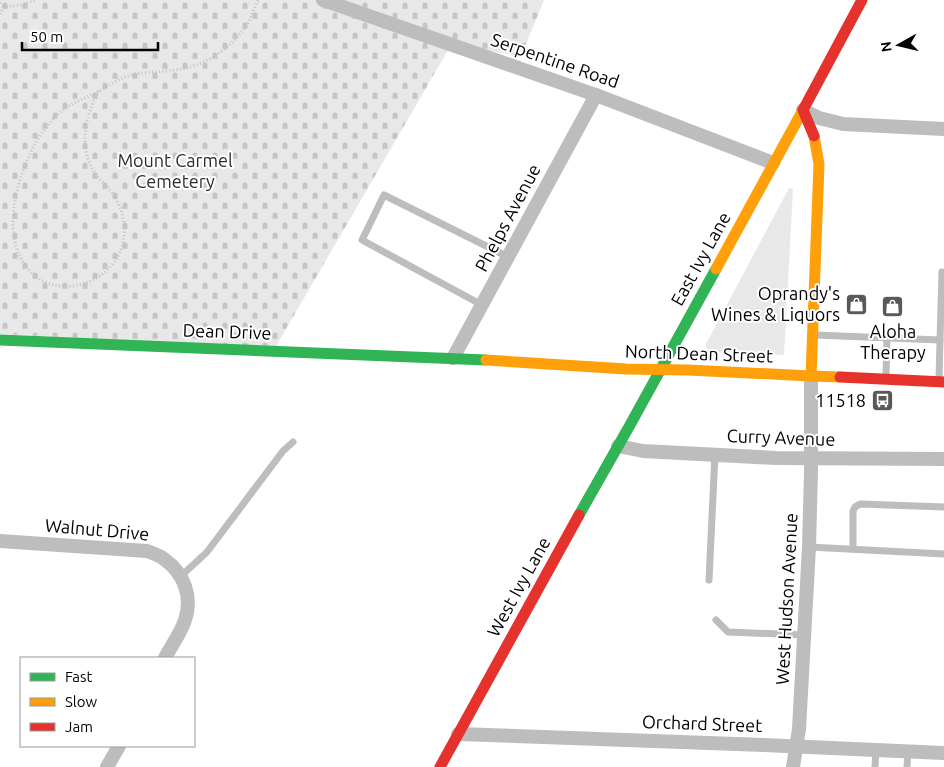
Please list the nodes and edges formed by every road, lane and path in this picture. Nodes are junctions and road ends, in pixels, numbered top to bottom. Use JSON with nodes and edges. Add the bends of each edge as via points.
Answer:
{"nodes":[{"id":1,"x":34,"y":0,"type":"edge"},
{"id":2,"x":258,"y":0,"type":"edge"},
{"id":3,"x":323,"y":0,"type":"edge"},
{"id":4,"x":862,"y":0,"type":"edge"},
{"id":5,"x":0,"y":3,"type":"edge"},
{"id":6,"x":4,"y":7,"type":"junction"},
{"id":7,"x":0,"y":14,"type":"edge"},
{"id":8,"x":99,"y":91,"type":"junction"},
{"id":9,"x":596,"y":95,"type":"junction"},
{"id":10,"x":803,"y":110,"type":"junction"},
{"id":11,"x":944,"y":129,"type":"edge"},
{"id":12,"x":773,"y":163,"type":"junction"},
{"id":13,"x":508,"y":257,"type":"junction"},
{"id":14,"x":942,"y":272,"type":"dead end"},
{"id":15,"x":482,"y":305,"type":"junction"},
{"id":16,"x":812,"y":335,"type":"junction"},
{"id":17,"x":887,"y":338,"type":"junction"},
{"id":18,"x":0,"y":340,"type":"edge"},
{"id":19,"x":940,"y":340,"type":"junction"},
{"id":20,"x":453,"y":358,"type":"junction"},
{"id":21,"x":659,"y":370,"type":"junction"},
{"id":22,"x":811,"y":376,"type":"junction"},
{"id":23,"x":886,"y":379,"type":"junction"},
{"id":24,"x":941,"y":382,"type":"edge"},
{"id":25,"x":630,"y":425,"type":"joint"},
{"id":26,"x":293,"y":442,"type":"dead end"},
{"id":27,"x":618,"y":446,"type":"junction"},
{"id":28,"x":715,"y":454,"type":"junction"},
{"id":29,"x":811,"y":458,"type":"junction"},
{"id":30,"x":944,"y":459,"type":"edge"},
{"id":31,"x":944,"y":507,"type":"edge"},
{"id":32,"x":0,"y":542,"type":"edge"},
{"id":33,"x":809,"y":547,"type":"junction"},
{"id":34,"x":853,"y":550,"type":"junction"},
{"id":35,"x":944,"y":554,"type":"edge"},
{"id":36,"x":181,"y":576,"type":"junction"},
{"id":37,"x":709,"y":580,"type":"dead end"},
{"id":38,"x":716,"y":620,"type":"dead end"},
{"id":39,"x":804,"y":635,"type":"junction"},
{"id":40,"x":166,"y":657,"type":"edge"},
{"id":41,"x":458,"y":734,"type":"junction"},
{"id":42,"x":796,"y":746,"type":"junction"},
{"id":43,"x":118,"y":747,"type":"edge"},
{"id":44,"x":876,"y":750,"type":"junction"},
{"id":45,"x":908,"y":752,"type":"junction"},
{"id":46,"x":944,"y":753,"type":"edge"},
{"id":47,"x":107,"y":767,"type":"edge"},
{"id":48,"x":440,"y":767,"type":"edge"},
{"id":49,"x":793,"y":767,"type":"edge"},
{"id":50,"x":875,"y":767,"type":"edge"},
{"id":51,"x":907,"y":767,"type":"edge"}],
"edges":[{"from":1,"to":6,"type":"path"},
{"from":2,"to":8,"type":"path","via":[[241,32],[211,58],[187,68],[130,75]]},
{"from":3,"to":9,"type":"street","name":"Serpentine Road"},
{"from":4,"to":10,"type":"street","name":"East Ivy Lane"},
{"from":5,"to":6,"type":"path"},
{"from":6,"to":7,"type":"path"},
{"from":8,"to":8,"type":"path","via":[[86,124],[85,148],[88,161],[121,209],[125,232],[123,243],[113,264],[94,280],[73,286],[52,284],[26,267],[16,248],[12,217],[18,183],[33,149],[56,117],[66,108]]},
{"from":9,"to":12,"type":"street","name":"Serpentine Road"},
{"from":9,"to":13,"type":"street","name":"Phelps Avenue"},
{"from":10,"to":11,"type":"street","via":[[843,124]]},
{"from":10,"to":12,"type":"street","name":"East Ivy Lane"},
{"from":10,"to":16,"type":"street","via":[[814,136],[819,164]]},
{"from":12,"to":21,"type":"street","name":"East Ivy Lane"},
{"from":13,"to":15,"type":"street","name":"Phelps Avenue"},
{"from":13,"to":15,"type":"lane","via":[[384,195],[362,240]]},
{"from":14,"to":19,"type":"lane"},
{"from":15,"to":20,"type":"street","name":"Phelps Avenue"},
{"from":16,"to":17,"type":"lane"},
{"from":16,"to":22,"type":"street"},
{"from":17,"to":19,"type":"lane"},
{"from":17,"to":23,"type":"lane"},
{"from":18,"to":20,"type":"street","name":"Dean Drive"},
{"from":19,"to":24,"type":"lane"},
{"from":20,"to":21,"type":"street","name":"North Dean Street"},
{"from":21,"to":22,"type":"street","name":"North Dean Street"},
{"from":21,"to":25,"type":"street","name":"East Ivy Lane"},
{"from":22,"to":23,"type":"street","name":"North Dean Street"},
{"from":22,"to":29,"type":"street","name":"West Hudson Avenue"},
{"from":23,"to":24,"type":"street","name":"North Dean Street"},
{"from":25,"to":27,"type":"street","name":"West Ivy Lane"},
{"from":26,"to":36,"type":"lane","via":[[207,552]]},
{"from":27,"to":28,"type":"street","name":"Curry Avenue","via":[[643,451]]},
{"from":27,"to":41,"type":"street","name":"West Ivy Lane"},
{"from":28,"to":29,"type":"street","name":"Curry Avenue"},
{"from":28,"to":37,"type":"lane"},
{"from":29,"to":30,"type":"street","name":"Curry Avenue"},
{"from":29,"to":33,"type":"street","name":"West Hudson Avenue"},
{"from":31,"to":34,"type":"lane","via":[[860,504],[853,511]]},
{"from":32,"to":36,"type":"street","name":"Walnut Drive","via":[[147,551],[163,557]]},
{"from":33,"to":34,"type":"lane"},
{"from":33,"to":39,"type":"street","name":"West Hudson Avenue"},
{"from":34,"to":35,"type":"lane"},
{"from":36,"to":40,"type":"street","via":[[187,591],[185,621]]},
{"from":38,"to":39,"type":"lane","via":[[728,632]]},
{"from":39,"to":42,"type":"street","name":"West Hudson Avenue"},
{"from":41,"to":42,"type":"street","name":"Orchard Street"},
{"from":41,"to":48,"type":"street","name":"West Ivy Lane"},
{"from":42,"to":44,"type":"street","name":"Orchard Street"},
{"from":42,"to":49,"type":"street","name":"West Hudson Avenue"},
{"from":43,"to":47,"type":"street"},
{"from":44,"to":45,"type":"street","name":"Orchard Street"},
{"from":44,"to":50,"type":"lane"},
{"from":45,"to":46,"type":"street","name":"Orchard Street"},
{"from":45,"to":51,"type":"lane"}]}
